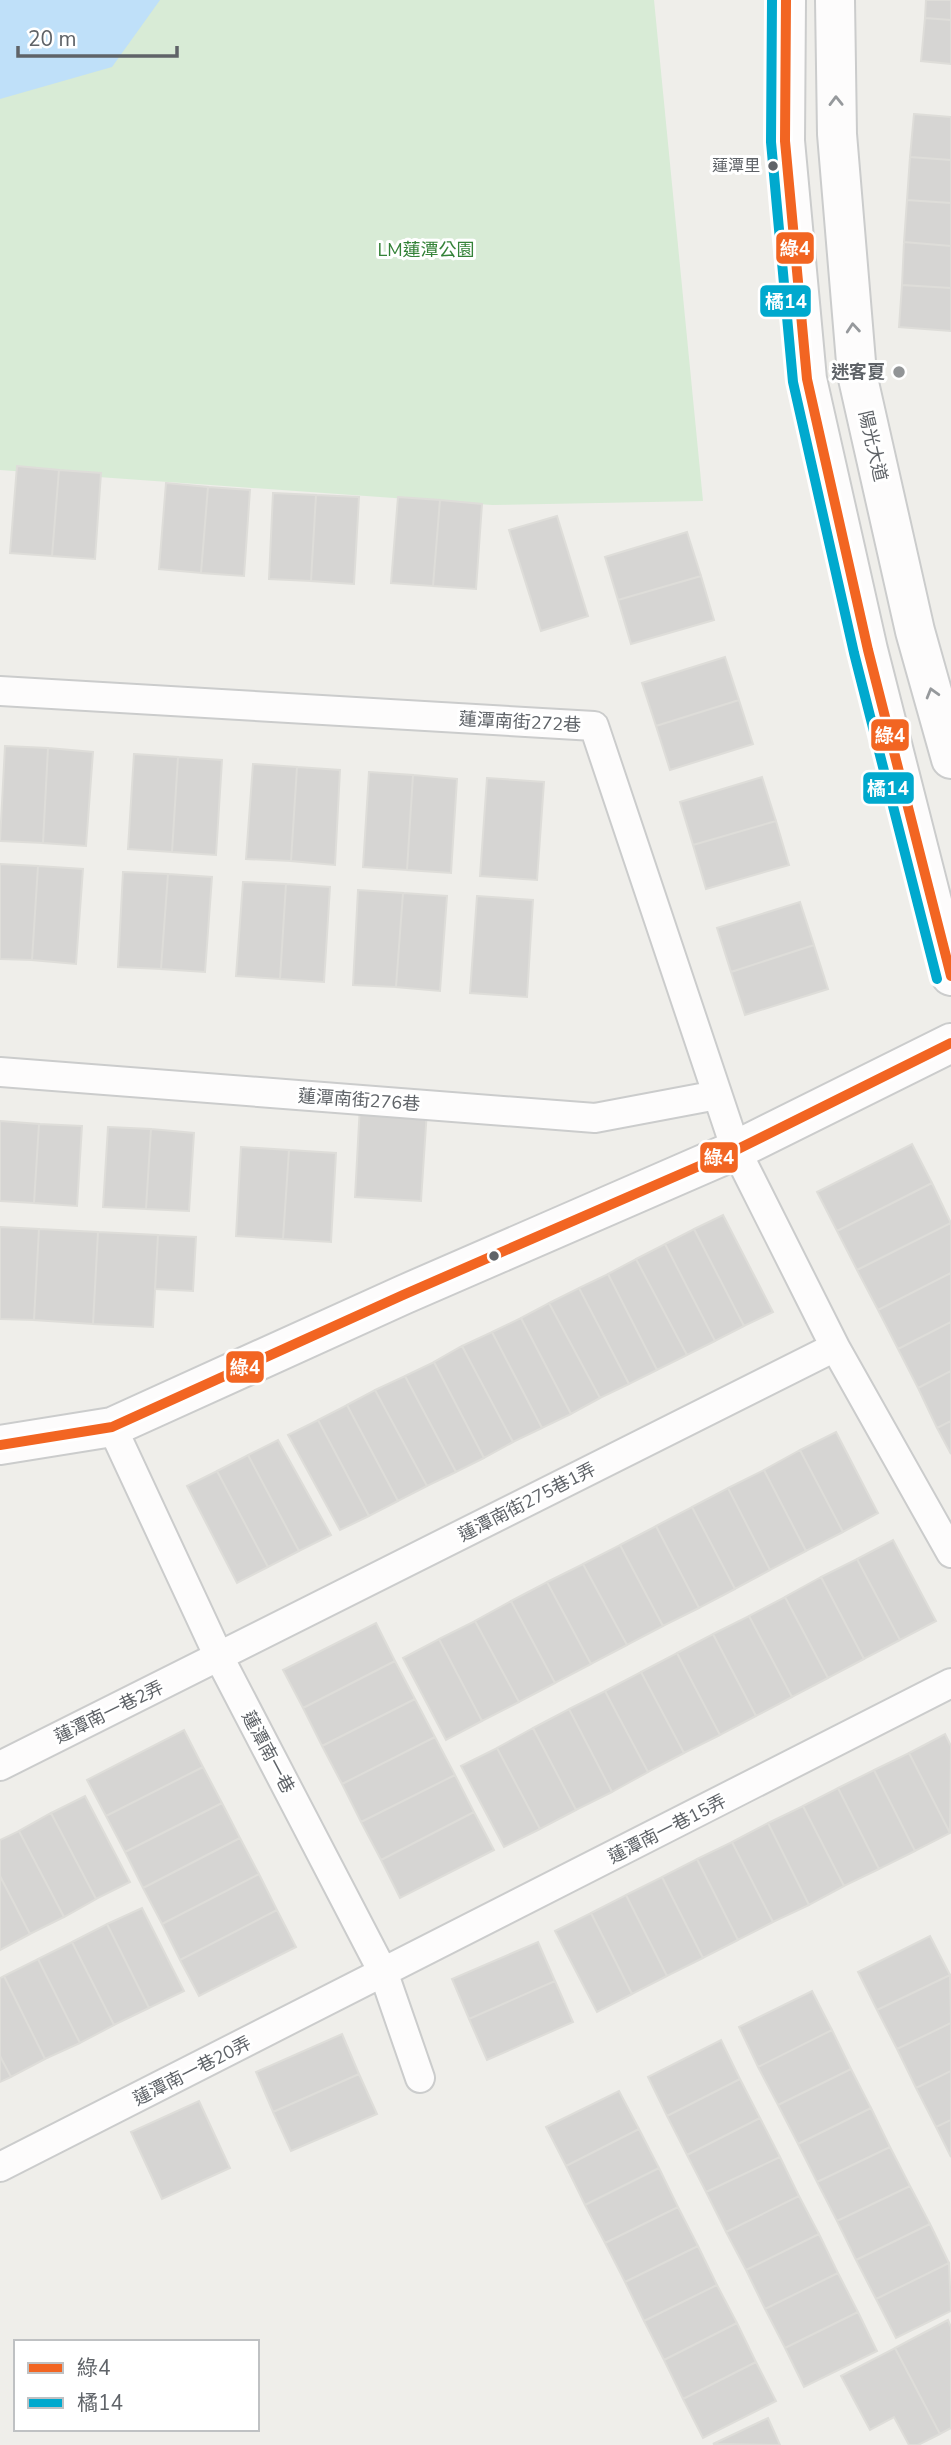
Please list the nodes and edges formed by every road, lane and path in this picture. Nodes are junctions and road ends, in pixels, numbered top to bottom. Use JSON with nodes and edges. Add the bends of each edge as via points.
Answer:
{"nodes":[{"id":1,"x":786,"y":0,"type":"edge"},
{"id":2,"x":835,"y":0,"type":"edge"},
{"id":3,"x":0,"y":691,"type":"edge"},
{"id":4,"x":951,"y":759,"type":"edge"},
{"id":5,"x":951,"y":976,"type":"edge"},
{"id":6,"x":951,"y":1043,"type":"edge"},
{"id":7,"x":0,"y":1072,"type":"edge"},
{"id":8,"x":717,"y":1095,"type":"junction"},
{"id":9,"x":736,"y":1150,"type":"junction"},
{"id":10,"x":835,"y":1348,"type":"junction"},
{"id":11,"x":112,"y":1427,"type":"junction"},
{"id":12,"x":0,"y":1445,"type":"edge"},
{"id":13,"x":951,"y":1553,"type":"edge"},
{"id":14,"x":219,"y":1657,"type":"junction"},
{"id":15,"x":951,"y":1683,"type":"edge"},
{"id":16,"x":0,"y":1766,"type":"edge"},
{"id":17,"x":384,"y":1974,"type":"junction"},
{"id":18,"x":420,"y":2078,"type":"dead end"},
{"id":19,"x":0,"y":2167,"type":"edge"}],
"edges":[{"from":1,"to":5,"type":"street","via":[[785,141],[807,379],[868,650]]},
{"from":4,"to":2,"type":"street","name":"陽光大道","one_way":true,"via":[[915,631],[857,374],[837,134]]},
{"from":3,"to":8,"type":"lane","name":"蓮潭南街272巷","via":[[594,726]]},
{"from":6,"to":9,"type":"street"},
{"from":7,"to":8,"type":"lane","name":"蓮潭南街276巷","via":[[595,1118]]},
{"from":8,"to":9,"type":"lane","name":"蓮潭南街272巷"},
{"from":9,"to":10,"type":"lane","name":"蓮潭南街272巷"},
{"from":9,"to":11,"type":"street"},
{"from":10,"to":13,"type":"lane","name":"蓮潭南街272巷"},
{"from":10,"to":14,"type":"lane","name":"蓮潭南街275巷1弄"},
{"from":11,"to":12,"type":"street"},
{"from":11,"to":14,"type":"lane","name":"蓮潭南一巷"},
{"from":14,"to":16,"type":"lane","name":"蓮潭南一巷2弄"},
{"from":14,"to":17,"type":"lane","name":"蓮潭南一巷"},
{"from":15,"to":17,"type":"lane","name":"蓮潭南一巷15弄"},
{"from":17,"to":18,"type":"lane","name":"蓮潭南一巷"},
{"from":17,"to":19,"type":"lane","name":"蓮潭南一巷20弄"}]}
